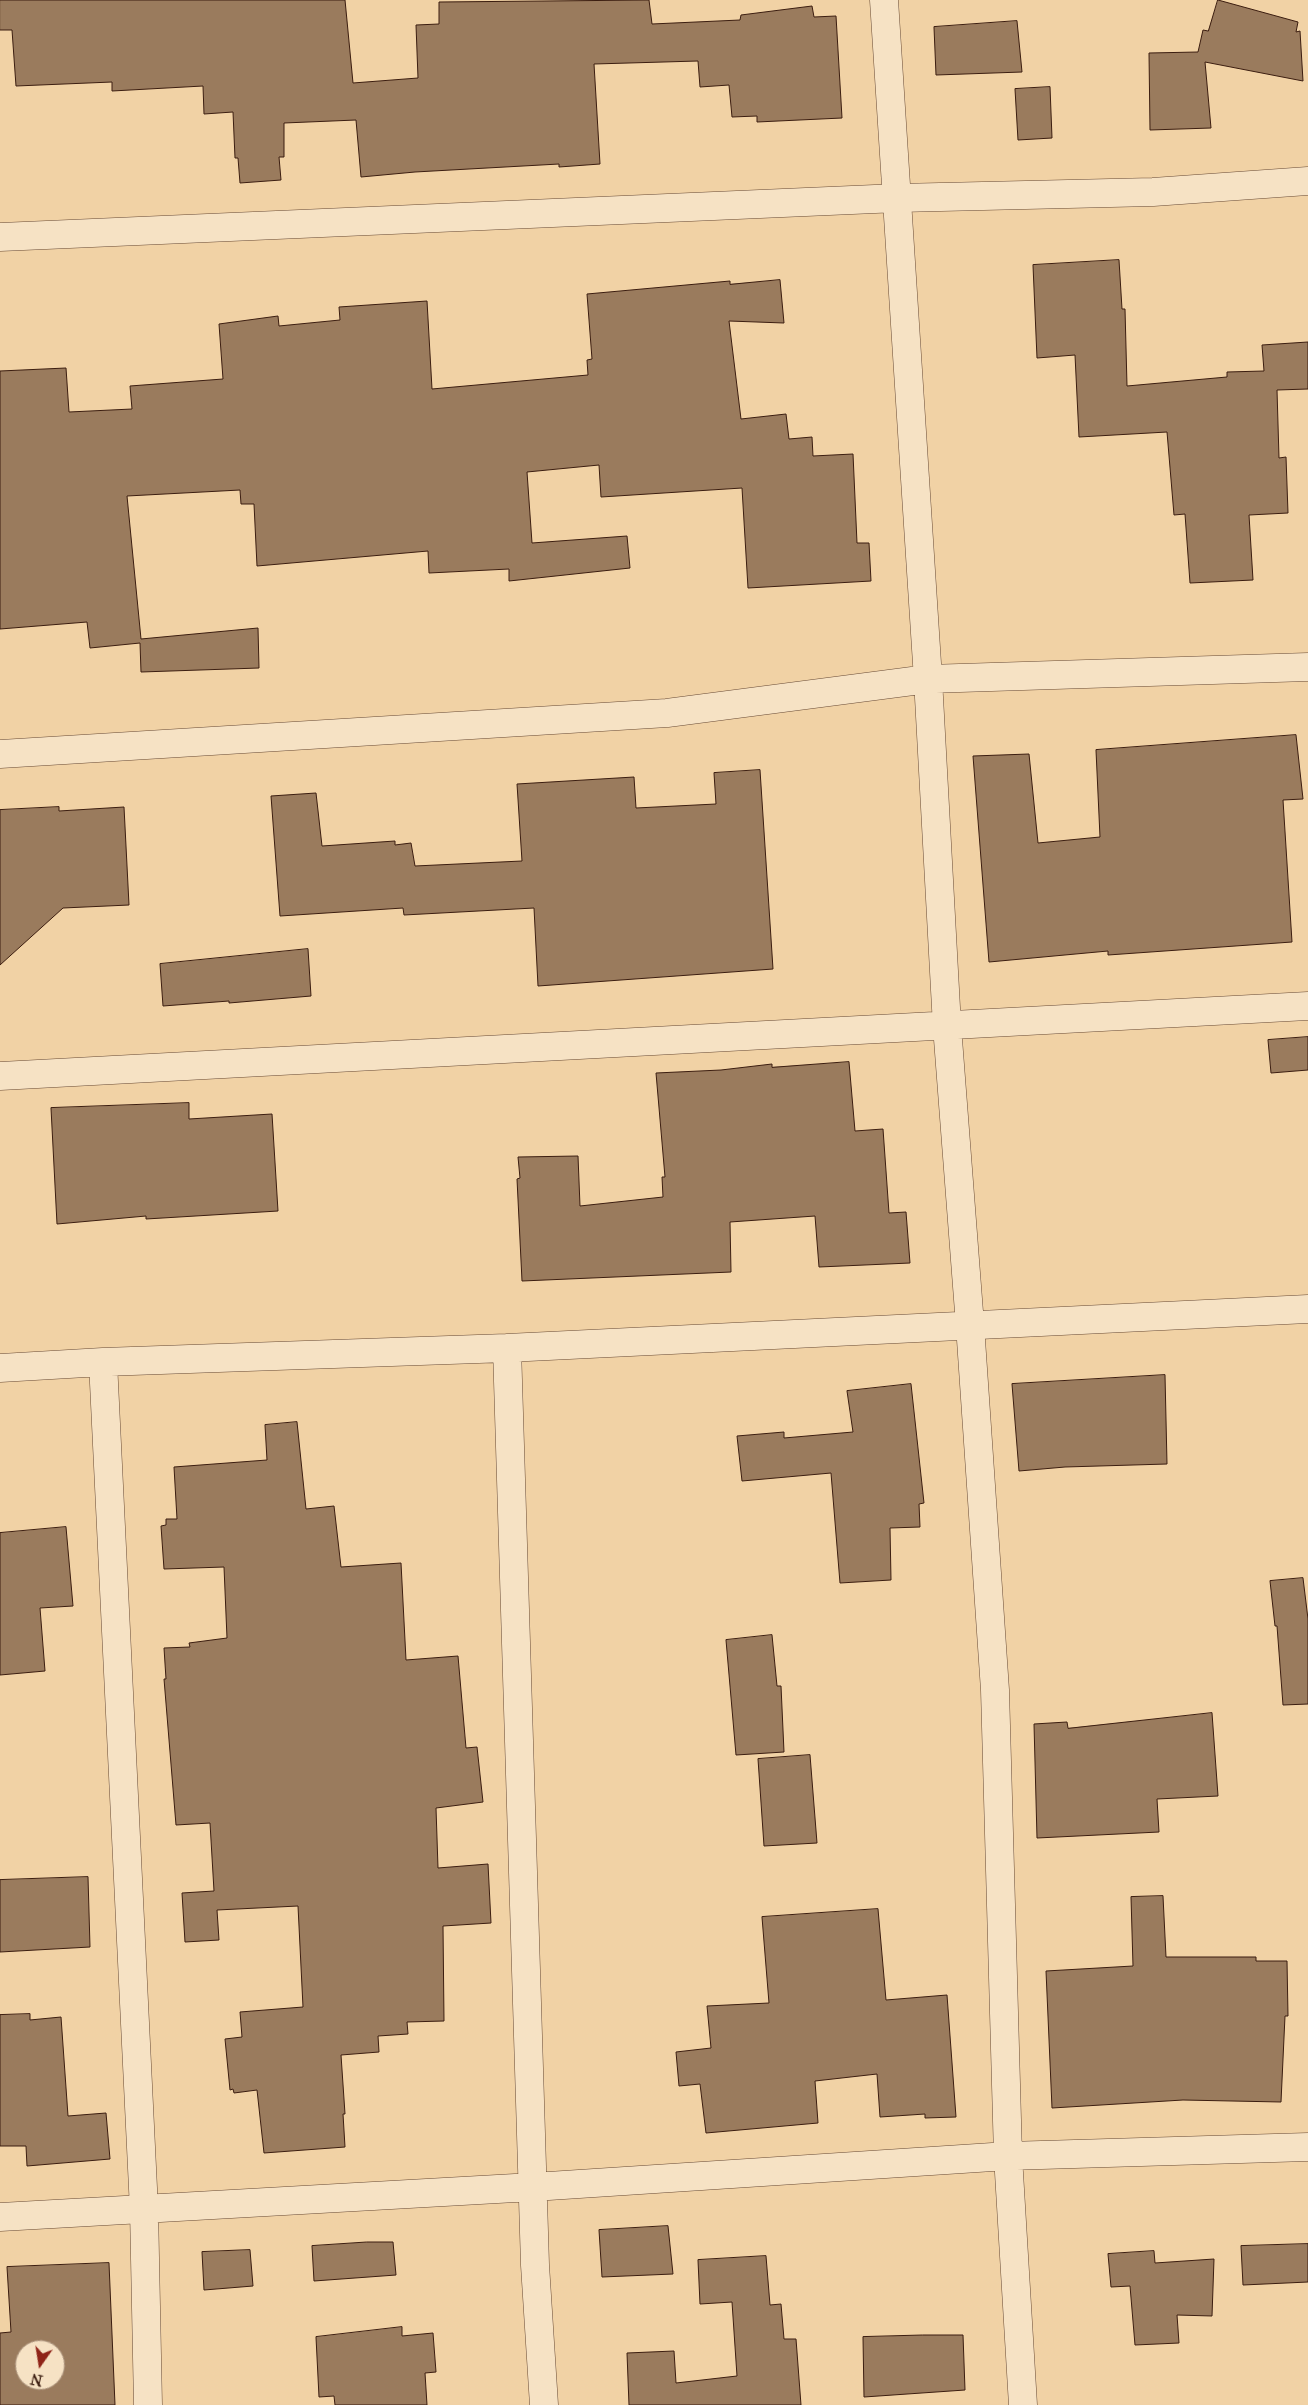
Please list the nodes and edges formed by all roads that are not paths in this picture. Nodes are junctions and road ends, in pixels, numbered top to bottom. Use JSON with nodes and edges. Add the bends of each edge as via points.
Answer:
{"nodes":[{"id":1,"x":884,"y":0,"type":"edge"},
{"id":2,"x":1308,"y":181,"type":"edge"},
{"id":3,"x":898,"y":198,"type":"junction"},
{"id":4,"x":0,"y":237,"type":"edge"},
{"id":5,"x":1308,"y":667,"type":"edge"},
{"id":6,"x":928,"y":680,"type":"junction"},
{"id":7,"x":0,"y":754,"type":"edge"},
{"id":8,"x":1308,"y":1006,"type":"edge"},
{"id":9,"x":947,"y":1026,"type":"junction"},
{"id":10,"x":0,"y":1076,"type":"edge"},
{"id":11,"x":1308,"y":1309,"type":"edge"},
{"id":12,"x":970,"y":1325,"type":"junction"},
{"id":13,"x":507,"y":1348,"type":"junction"},
{"id":14,"x":103,"y":1362,"type":"junction"},
{"id":15,"x":0,"y":1368,"type":"edge"},
{"id":16,"x":1308,"y":2147,"type":"edge"},
{"id":17,"x":1008,"y":2156,"type":"junction"},
{"id":18,"x":533,"y":2187,"type":"junction"},
{"id":19,"x":144,"y":2209,"type":"junction"},
{"id":20,"x":0,"y":2217,"type":"edge"},
{"id":21,"x":148,"y":2405,"type":"edge"},
{"id":22,"x":544,"y":2405,"type":"edge"},
{"id":23,"x":1023,"y":2405,"type":"edge"}],
"edges":[{"from":1,"to":3,"type":"street"},
{"from":2,"to":3,"type":"street","via":[[1154,192]]},
{"from":3,"to":4,"type":"street"},
{"from":3,"to":6,"type":"street"},
{"from":5,"to":6,"type":"street"},
{"from":6,"to":7,"type":"street","via":[[667,713]]},
{"from":6,"to":9,"type":"street"},
{"from":8,"to":9,"type":"street"},
{"from":9,"to":10,"type":"street"},
{"from":9,"to":12,"type":"street"},
{"from":11,"to":12,"type":"street"},
{"from":12,"to":13,"type":"street"},
{"from":12,"to":17,"type":"street","via":[[995,1690]]},
{"from":13,"to":14,"type":"street"},
{"from":13,"to":18,"type":"street"},
{"from":14,"to":15,"type":"street"},
{"from":14,"to":19,"type":"street"},
{"from":16,"to":17,"type":"street"},
{"from":17,"to":18,"type":"street"},
{"from":17,"to":23,"type":"street"},
{"from":18,"to":19,"type":"street"},
{"from":18,"to":22,"type":"street"},
{"from":19,"to":20,"type":"street"},
{"from":19,"to":21,"type":"street"}]}
